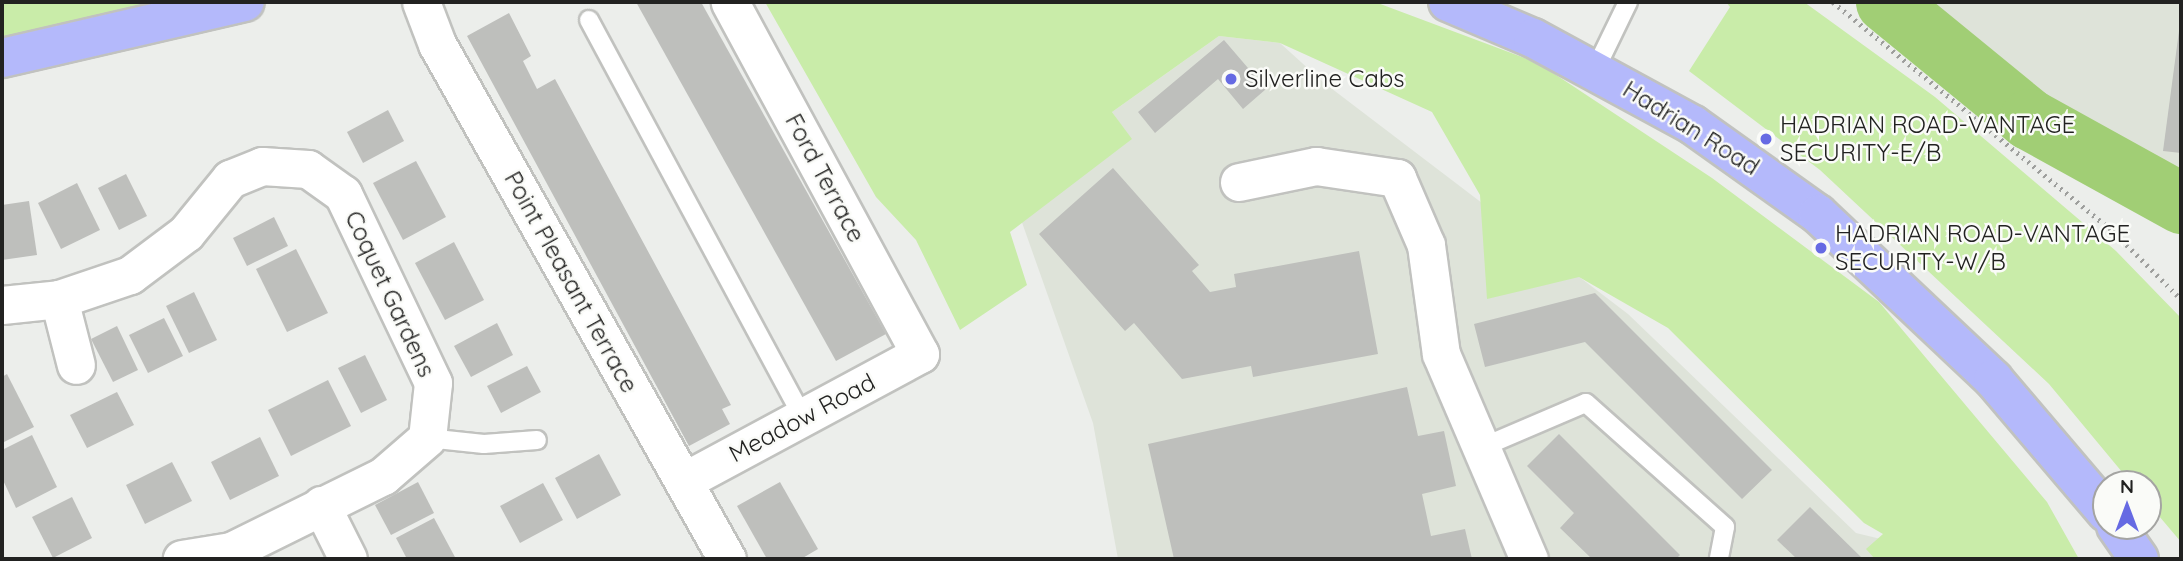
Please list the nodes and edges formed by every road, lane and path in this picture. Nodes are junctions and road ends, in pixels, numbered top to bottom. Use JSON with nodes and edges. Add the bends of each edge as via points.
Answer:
{"nodes":[{"id":1,"x":245,"y":2,"type":"edge"},
{"id":2,"x":421,"y":2,"type":"edge"},
{"id":3,"x":730,"y":2,"type":"edge"},
{"id":4,"x":1448,"y":2,"type":"edge"},
{"id":5,"x":1628,"y":2,"type":"edge"},
{"id":6,"x":1833,"y":2,"type":"edge"},
{"id":7,"x":589,"y":20,"type":"dead end"},
{"id":8,"x":2,"y":58,"type":"edge"},
{"id":9,"x":1595,"y":70,"type":"junction"},
{"id":10,"x":1239,"y":182,"type":"dead end"},
{"id":11,"x":59,"y":299,"type":"junction"},
{"id":12,"x":2181,"y":299,"type":"edge"},
{"id":13,"x":2,"y":305,"type":"edge"},
{"id":14,"x":920,"y":354,"type":"joint"},
{"id":15,"x":76,"y":365,"type":"dead end"},
{"id":16,"x":803,"y":417,"type":"junction"},
{"id":17,"x":427,"y":438,"type":"junction"},
{"id":18,"x":537,"y":440,"type":"dead end"},
{"id":19,"x":1478,"y":449,"type":"junction"},
{"id":20,"x":684,"y":481,"type":"junction"},
{"id":21,"x":2092,"y":496,"type":"edge"},
{"id":22,"x":321,"y":505,"type":"junction"},
{"id":23,"x":2126,"y":540,"type":"edge"},
{"id":24,"x":182,"y":559,"type":"edge"},
{"id":25,"x":348,"y":559,"type":"edge"},
{"id":26,"x":727,"y":559,"type":"edge"},
{"id":27,"x":1529,"y":559,"type":"edge"},
{"id":28,"x":1719,"y":559,"type":"edge"},
{"id":29,"x":2139,"y":559,"type":"edge"}],
"edges":[{"from":1,"to":8,"type":"main road"},
{"from":2,"to":20,"type":"street","name":"Point Pleasant Terrace","via":[[437,44]]},
{"from":3,"to":14,"type":"street","name":"Ford Terrace"},
{"from":4,"to":9,"type":"main road","name":"Hadrian Road"},
{"from":5,"to":9,"type":"lane"},
{"from":6,"to":12,"type":"path","via":[[2112,230]]},
{"from":7,"to":16,"type":"lane"},
{"from":9,"to":21,"type":"main road","name":"Hadrian Road","via":[[1693,125],[1828,222],[1993,379]]},
{"from":10,"to":19,"type":"street","via":[[1316,166],[1396,178],[1426,245],[1441,354]]},
{"from":11,"to":13,"type":"street","name":"Coquet Gardens"},
{"from":11,"to":15,"type":"street"},
{"from":11,"to":17,"type":"street","name":"Coquet Gardens","via":[[130,275],[186,233],[230,179],[262,166],[308,169],[343,194],[433,383]]},
{"from":14,"to":16,"type":"street","name":"Meadow Road"},
{"from":16,"to":20,"type":"street","name":"Meadow Road"},
{"from":17,"to":18,"type":"lane","via":[[484,444]]},
{"from":17,"to":22,"type":"street","via":[[383,476]]},
{"from":19,"to":27,"type":"street"},
{"from":19,"to":28,"type":"lane","via":[[1586,402],[1725,527]]},
{"from":20,"to":26,"type":"street","name":"Point Pleasant Terrace"},
{"from":22,"to":24,"type":"street","via":[[231,551]]},
{"from":22,"to":25,"type":"street"},
{"from":23,"to":29,"type":"main road"}]}
